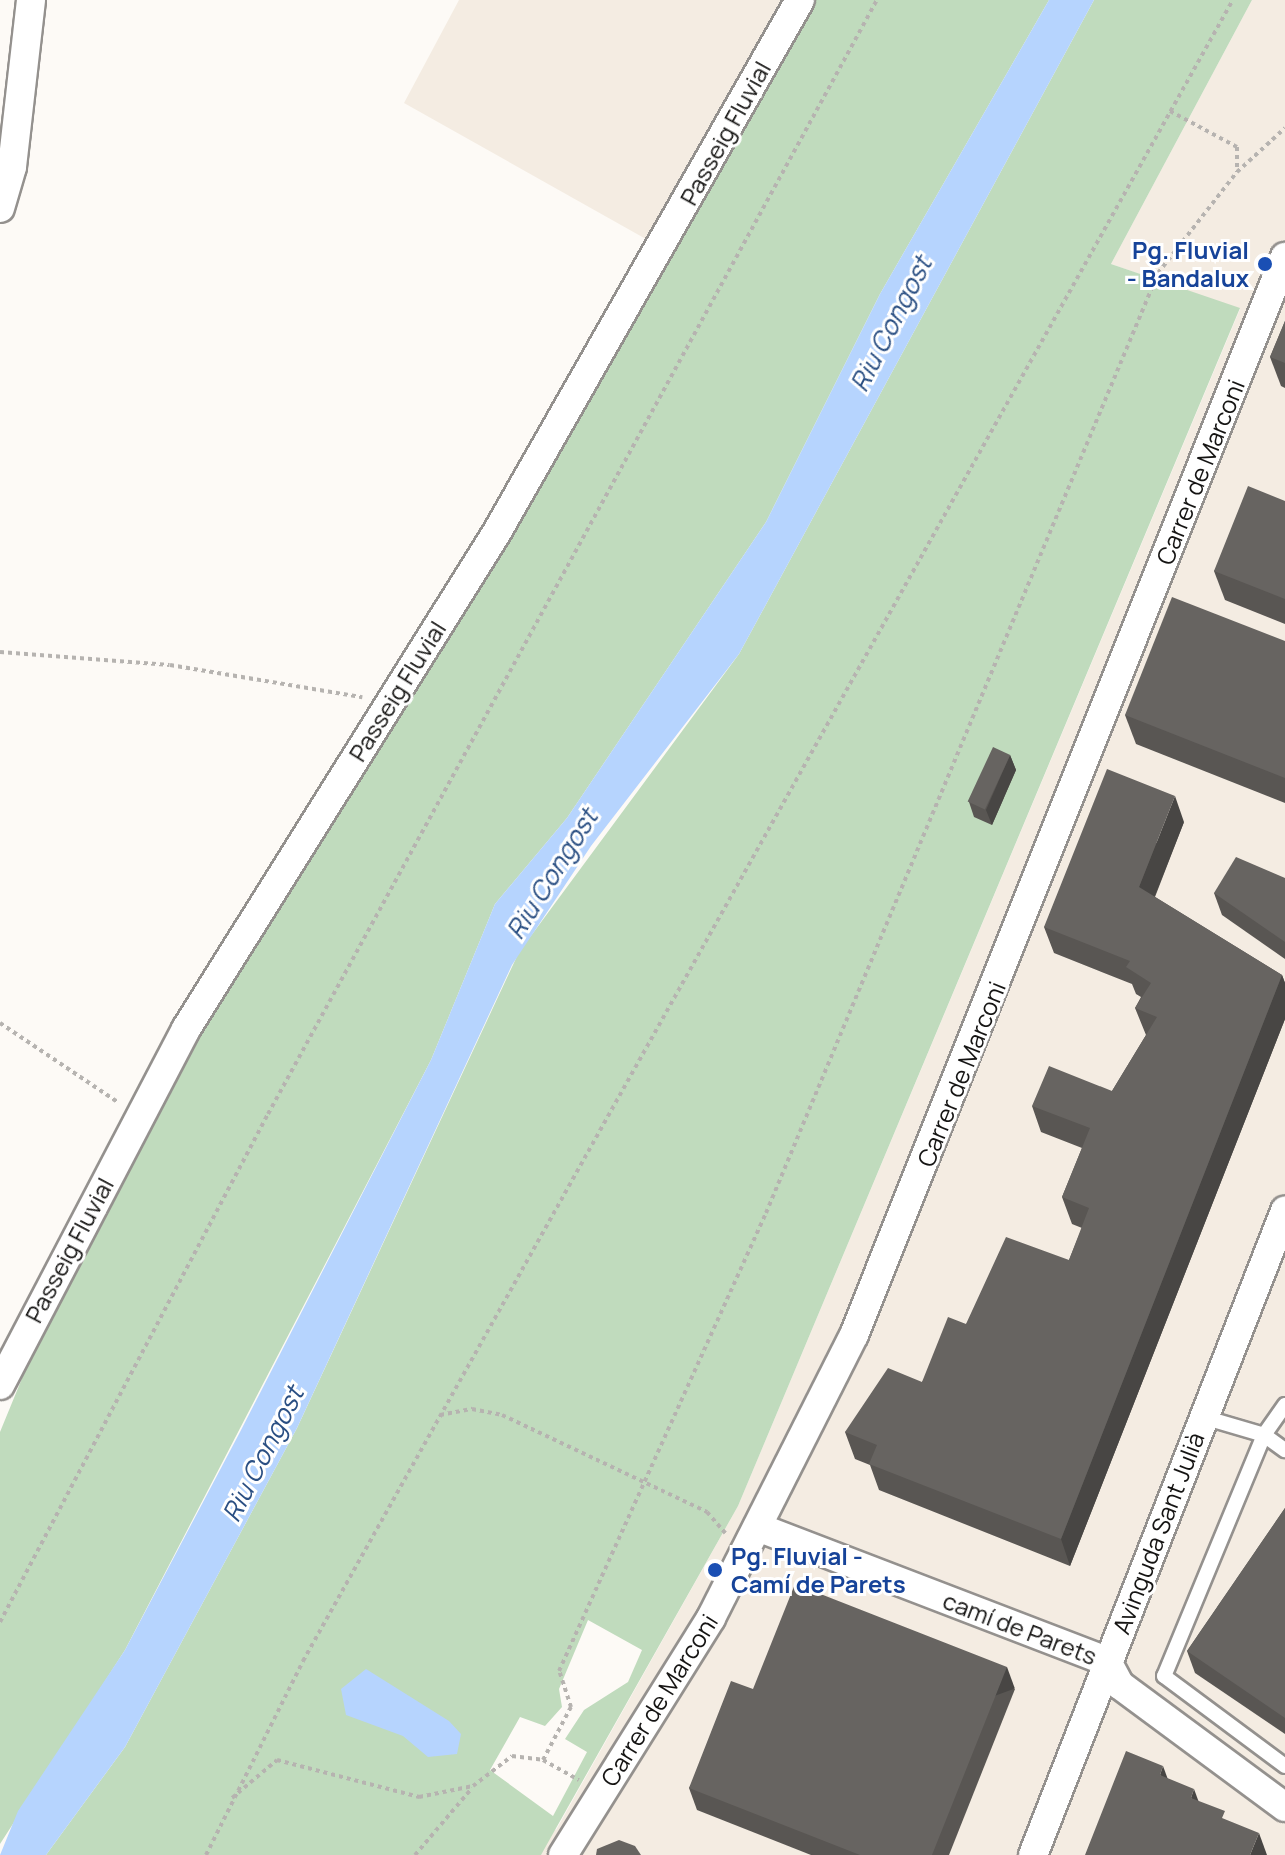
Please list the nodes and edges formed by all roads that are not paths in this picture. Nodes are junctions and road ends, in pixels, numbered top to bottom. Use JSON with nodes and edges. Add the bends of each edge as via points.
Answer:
{"nodes":[{"id":1,"x":31,"y":0,"type":"edge"},
{"id":2,"x":800,"y":0,"type":"edge"},
{"id":3,"x":0,"y":208,"type":"edge"},
{"id":4,"x":1285,"y":257,"type":"edge"},
{"id":5,"x":1285,"y":1211,"type":"edge"},
{"id":6,"x":0,"y":1385,"type":"edge"},
{"id":7,"x":1285,"y":1405,"type":"edge"},
{"id":8,"x":1203,"y":1417,"type":"junction"},
{"id":9,"x":1264,"y":1435,"type":"junction"},
{"id":10,"x":1285,"y":1450,"type":"edge"},
{"id":11,"x":760,"y":1528,"type":"junction"},
{"id":12,"x":1107,"y":1661,"type":"junction"},
{"id":13,"x":1285,"y":1766,"type":"edge"},
{"id":14,"x":1285,"y":1807,"type":"edge"},
{"id":15,"x":563,"y":1855,"type":"edge"},
{"id":16,"x":1033,"y":1855,"type":"edge"}],
"edges":[{"from":1,"to":3,"type":"street","via":[[12,167]]},
{"from":2,"to":6,"type":"street","name":"Passeig Fluvial","via":[[497,532],[144,1109]]},
{"from":4,"to":11,"type":"street","name":"Carrer de Marconi","via":[[900,1228]]},
{"from":5,"to":8,"type":"street","name":"Avinguda Sant Julià"},
{"from":7,"to":9,"type":"lane"},
{"from":8,"to":9,"type":"lane"},
{"from":8,"to":12,"type":"street","name":"Avinguda Sant Julià"},
{"from":9,"to":10,"type":"lane"},
{"from":9,"to":13,"type":"lane","via":[[1164,1676]]},
{"from":11,"to":12,"type":"street","name":"camí de Parets"},
{"from":11,"to":15,"type":"street","name":"Carrer de Marconi"},
{"from":12,"to":14,"type":"street","name":"camí de Parets","via":[[1120,1685]]},
{"from":12,"to":16,"type":"street","name":"Avinguda Sant Julià"}]}
